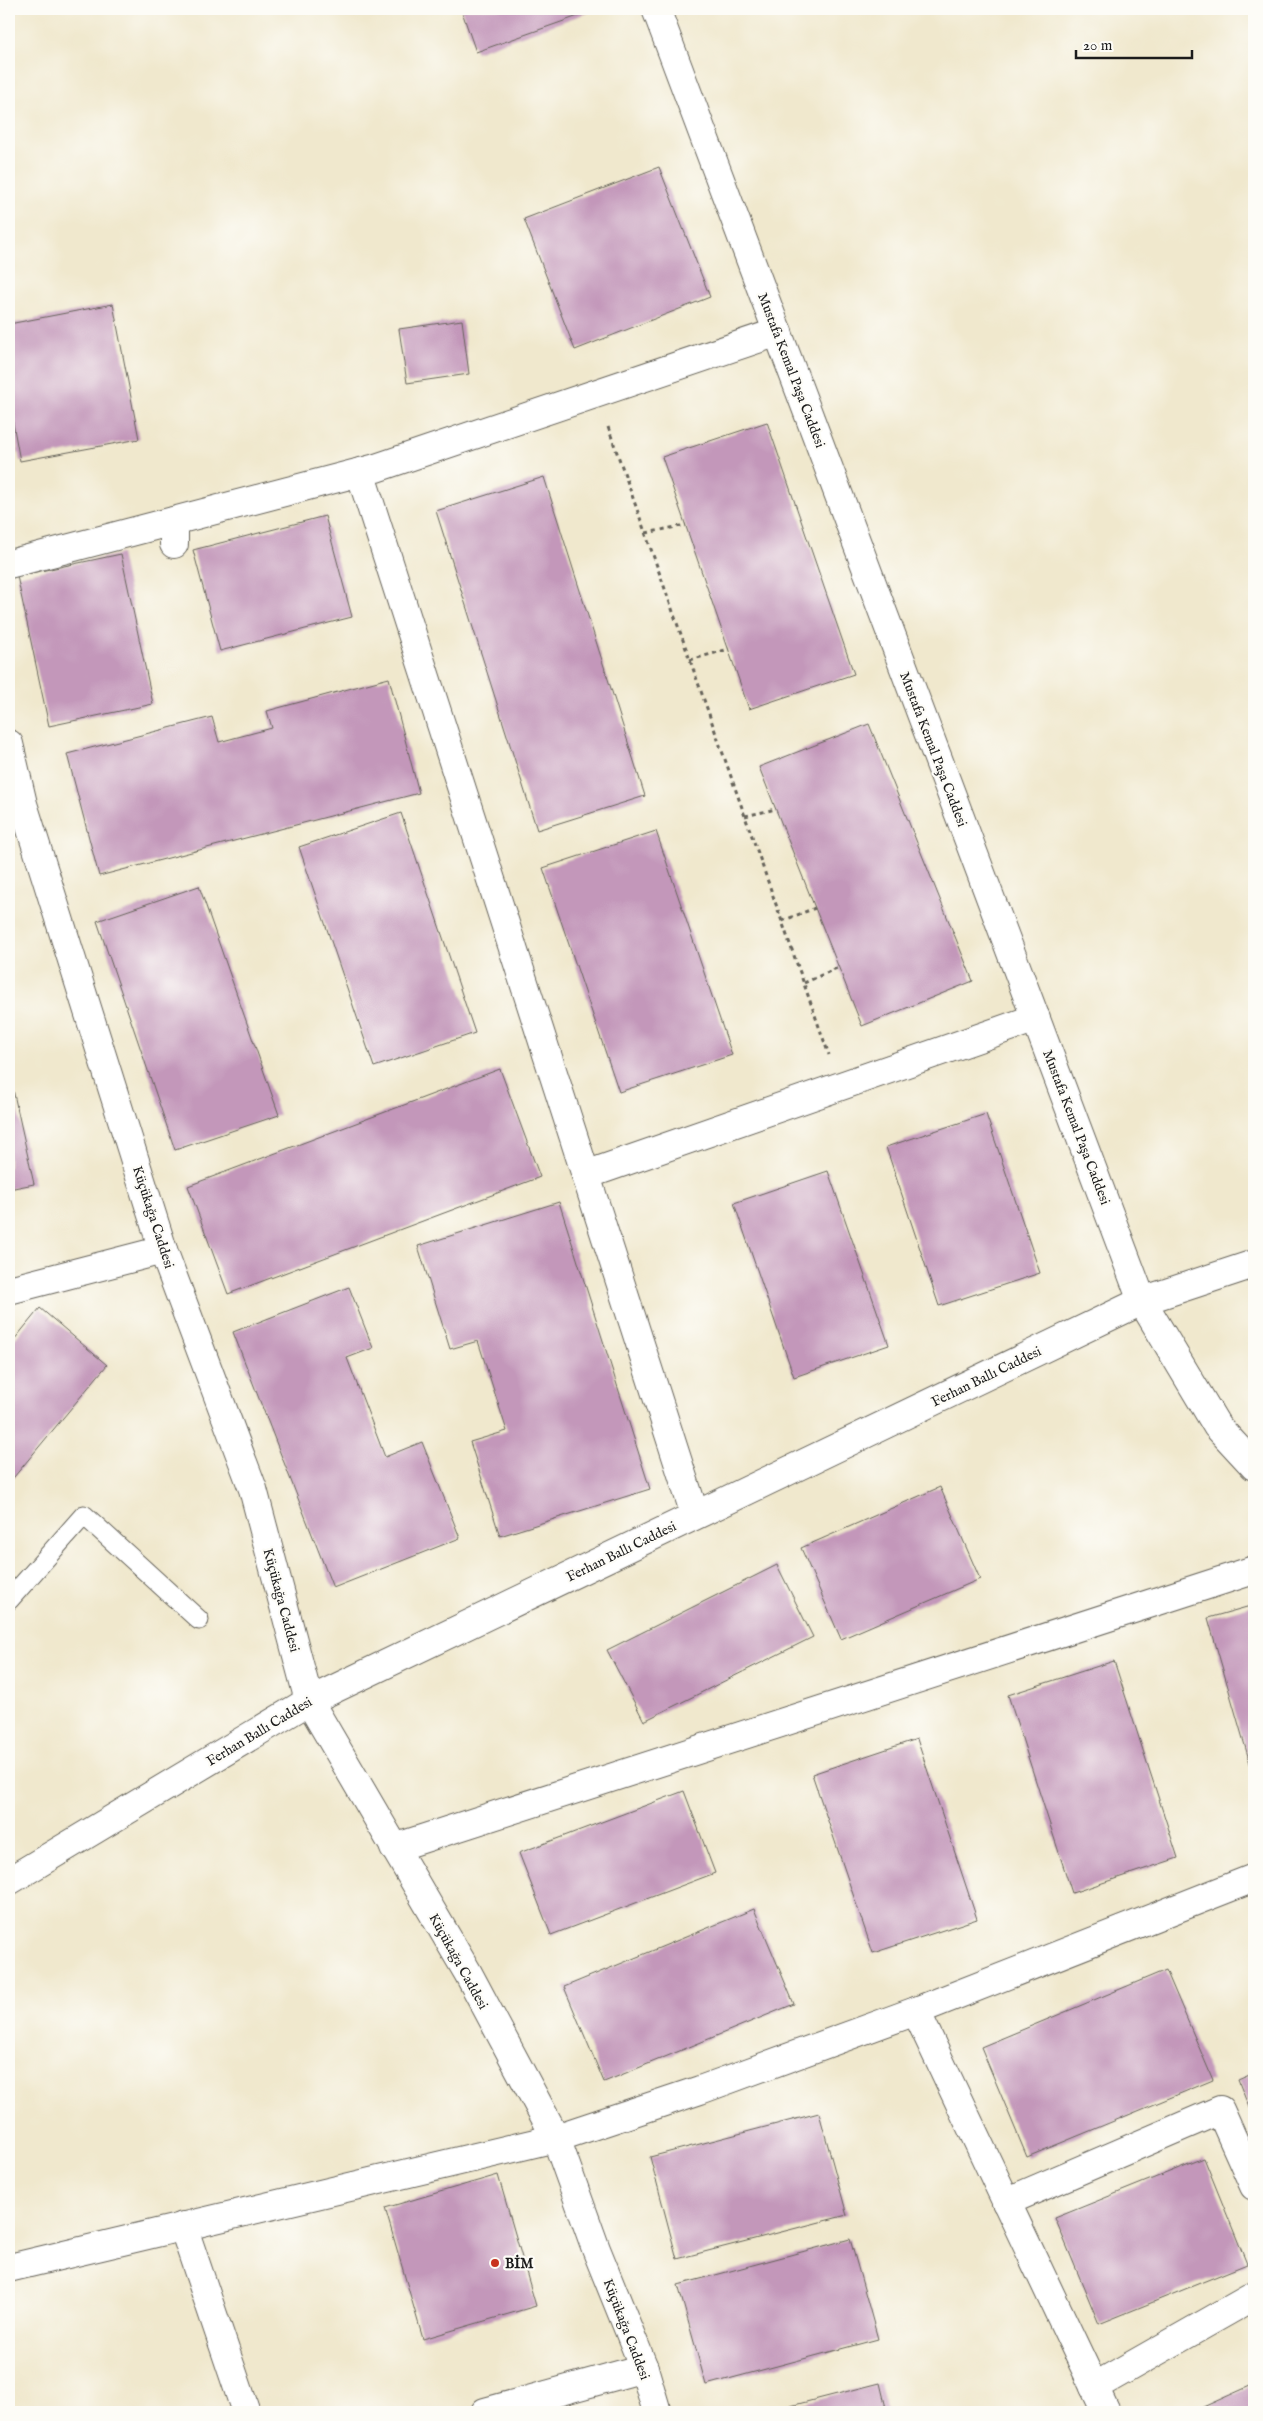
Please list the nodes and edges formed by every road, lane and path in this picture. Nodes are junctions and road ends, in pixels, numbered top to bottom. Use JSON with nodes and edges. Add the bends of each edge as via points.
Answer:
{"nodes":[{"id":1,"x":656,"y":9,"type":"edge"},
{"id":2,"x":778,"y":332,"type":"junction"},
{"id":3,"x":596,"y":393,"type":"junction"},
{"id":4,"x":360,"y":472,"type":"junction"},
{"id":5,"x":686,"y":525,"type":"dead end"},
{"id":6,"x":646,"y":533,"type":"junction"},
{"id":7,"x":9,"y":564,"type":"edge"},
{"id":8,"x":728,"y":650,"type":"dead end"},
{"id":9,"x":690,"y":660,"type":"junction"},
{"id":10,"x":9,"y":744,"type":"edge"},
{"id":11,"x":776,"y":809,"type":"dead end"},
{"id":12,"x":745,"y":816,"type":"junction"},
{"id":13,"x":18,"y":821,"type":"edge"},
{"id":14,"x":815,"y":908,"type":"dead end"},
{"id":15,"x":782,"y":922,"type":"junction"},
{"id":16,"x":839,"y":967,"type":"dead end"},
{"id":17,"x":804,"y":983,"type":"junction"},
{"id":18,"x":1036,"y":1018,"type":"junction"},
{"id":19,"x":841,"y":1086,"type":"junction"},
{"id":20,"x":586,"y":1175,"type":"junction"},
{"id":21,"x":163,"y":1250,"type":"junction"},
{"id":22,"x":1254,"y":1264,"type":"edge"},
{"id":23,"x":9,"y":1290,"type":"edge"},
{"id":24,"x":1142,"y":1301,"type":"junction"},
{"id":25,"x":1254,"y":1466,"type":"edge"},
{"id":26,"x":695,"y":1516,"type":"junction"},
{"id":27,"x":1254,"y":1570,"type":"edge"},
{"id":28,"x":9,"y":1600,"type":"edge"},
{"id":29,"x":199,"y":1620,"type":"dead end"},
{"id":30,"x":309,"y":1701,"type":"junction"},
{"id":31,"x":394,"y":1848,"type":"junction"},
{"id":32,"x":1254,"y":1878,"type":"edge"},
{"id":33,"x":9,"y":1880,"type":"edge"},
{"id":34,"x":916,"y":2011,"type":"junction"},
{"id":35,"x":556,"y":2138,"type":"junction"},
{"id":36,"x":1254,"y":2186,"type":"edge"},
{"id":37,"x":1006,"y":2202,"type":"junction"},
{"id":38,"x":183,"y":2226,"type":"junction"},
{"id":39,"x":9,"y":2268,"type":"edge"},
{"id":40,"x":1254,"y":2296,"type":"edge"},
{"id":41,"x":644,"y":2368,"type":"junction"},
{"id":42,"x":1094,"y":2387,"type":"junction"},
{"id":43,"x":246,"y":2412,"type":"edge"},
{"id":44,"x":485,"y":2412,"type":"edge"},
{"id":45,"x":657,"y":2412,"type":"edge"},
{"id":46,"x":1106,"y":2412,"type":"edge"}],
"edges":[{"from":1,"to":2,"type":"street","name":"Mustafa Kemal Paşa Caddesi"},
{"from":2,"to":3,"type":"street"},
{"from":2,"to":18,"type":"street","name":"Mustafa Kemal Paşa Caddesi"},
{"from":3,"to":4,"type":"street"},
{"from":3,"to":6,"type":"path"},
{"from":4,"to":7,"type":"street","via":[[174,532]]},
{"from":4,"to":20,"type":"street"},
{"from":5,"to":6,"type":"path"},
{"from":6,"to":9,"type":"path"},
{"from":8,"to":9,"type":"path"},
{"from":9,"to":12,"type":"path"},
{"from":10,"to":13,"type":"street","name":"Küçükağa Caddesi"},
{"from":11,"to":12,"type":"path"},
{"from":12,"to":15,"type":"path"},
{"from":13,"to":21,"type":"street","name":"Küçükağa Caddesi"},
{"from":14,"to":15,"type":"path"},
{"from":15,"to":17,"type":"path"},
{"from":16,"to":17,"type":"path"},
{"from":17,"to":19,"type":"path"},
{"from":18,"to":19,"type":"street"},
{"from":18,"to":24,"type":"street","name":"Mustafa Kemal Paşa Caddesi"},
{"from":19,"to":20,"type":"street"},
{"from":20,"to":26,"type":"street"},
{"from":21,"to":23,"type":"street"},
{"from":21,"to":30,"type":"street","name":"Küçükağa Caddesi","via":[[253,1489]]},
{"from":22,"to":24,"type":"street","name":"Ferhan Ballı Caddesi"},
{"from":24,"to":25,"type":"street","name":"Mustafa Kemal Paşa Caddesi","via":[[1218,1426]]},
{"from":24,"to":26,"type":"street","name":"Ferhan Ballı Caddesi"},
{"from":26,"to":30,"type":"street","name":"Ferhan Ballı Caddesi"},
{"from":27,"to":31,"type":"street"},
{"from":28,"to":29,"type":"lane","via":[[84,1515]]},
{"from":30,"to":31,"type":"street","name":"Küçükağa Caddesi"},
{"from":30,"to":33,"type":"street","name":"Ferhan Ballı Caddesi"},
{"from":31,"to":35,"type":"street","name":"Küçükağa Caddesi","via":[[468,1973]]},
{"from":32,"to":34,"type":"street"},
{"from":34,"to":35,"type":"street","via":[[700,2090]]},
{"from":34,"to":37,"type":"street"},
{"from":35,"to":38,"type":"street"},
{"from":35,"to":41,"type":"street","name":"Küçükağa Caddesi"},
{"from":36,"to":37,"type":"street","via":[[1220,2110]]},
{"from":37,"to":42,"type":"street"},
{"from":38,"to":39,"type":"street"},
{"from":38,"to":43,"type":"street"},
{"from":40,"to":42,"type":"street"},
{"from":41,"to":44,"type":"street"},
{"from":41,"to":45,"type":"street","name":"Küçükağa Caddesi"},
{"from":42,"to":46,"type":"street"}]}
